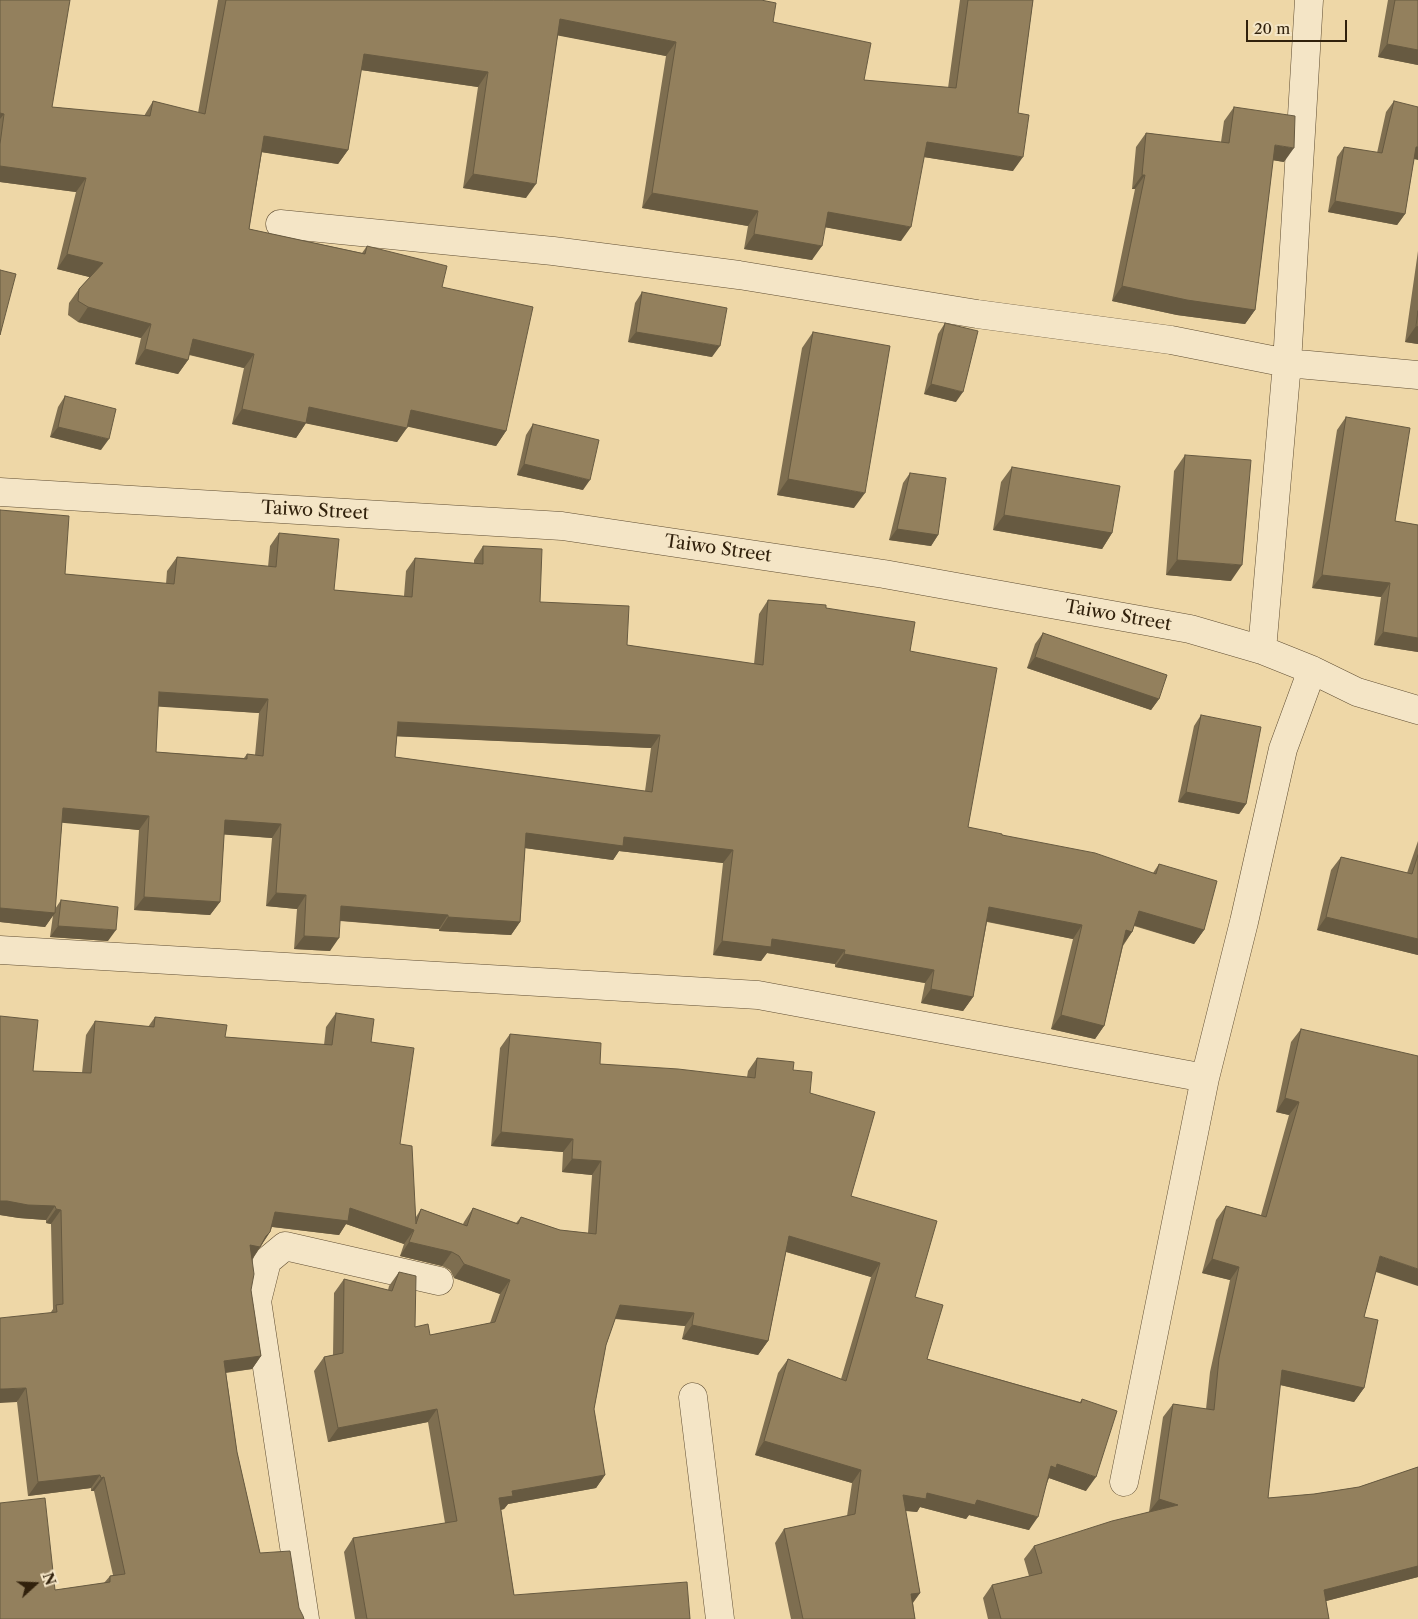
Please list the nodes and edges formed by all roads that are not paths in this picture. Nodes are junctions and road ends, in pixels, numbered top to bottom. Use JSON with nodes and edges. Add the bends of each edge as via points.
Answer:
{"nodes":[{"id":1,"x":1309,"y":0,"type":"edge"},
{"id":2,"x":280,"y":224,"type":"dead end"},
{"id":3,"x":1287,"y":363,"type":"junction"},
{"id":4,"x":1418,"y":375,"type":"edge"},
{"id":5,"x":0,"y":492,"type":"edge"},
{"id":6,"x":1262,"y":650,"type":"junction"},
{"id":7,"x":1312,"y":670,"type":"junction"},
{"id":8,"x":1418,"y":710,"type":"edge"},
{"id":9,"x":0,"y":950,"type":"edge"},
{"id":10,"x":1204,"y":1078,"type":"junction"},
{"id":11,"x":439,"y":1281,"type":"dead end"},
{"id":12,"x":693,"y":1397,"type":"dead end"},
{"id":13,"x":1124,"y":1482,"type":"dead end"},
{"id":14,"x":305,"y":1619,"type":"edge"},
{"id":15,"x":720,"y":1619,"type":"edge"}],
"edges":[{"from":1,"to":3,"type":"street"},
{"from":2,"to":3,"type":"street","via":[[553,251],[739,275],[977,314],[1171,340]]},
{"from":3,"to":4,"type":"street"},
{"from":3,"to":6,"type":"street"},
{"from":5,"to":6,"type":"street","name":"Taiwo Street","via":[[562,526],[884,574],[1190,629]]},
{"from":6,"to":7,"type":"street","name":"Taiwo Street"},
{"from":7,"to":8,"type":"street","name":"Taiwo Street","via":[[1357,692]]},
{"from":7,"to":10,"type":"street","via":[[1283,750]]},
{"from":9,"to":10,"type":"street","via":[[758,995]]},
{"from":10,"to":13,"type":"street"},
{"from":11,"to":14,"type":"street","via":[[285,1246],[267,1261],[257,1301]]},
{"from":12,"to":15,"type":"street"}]}
